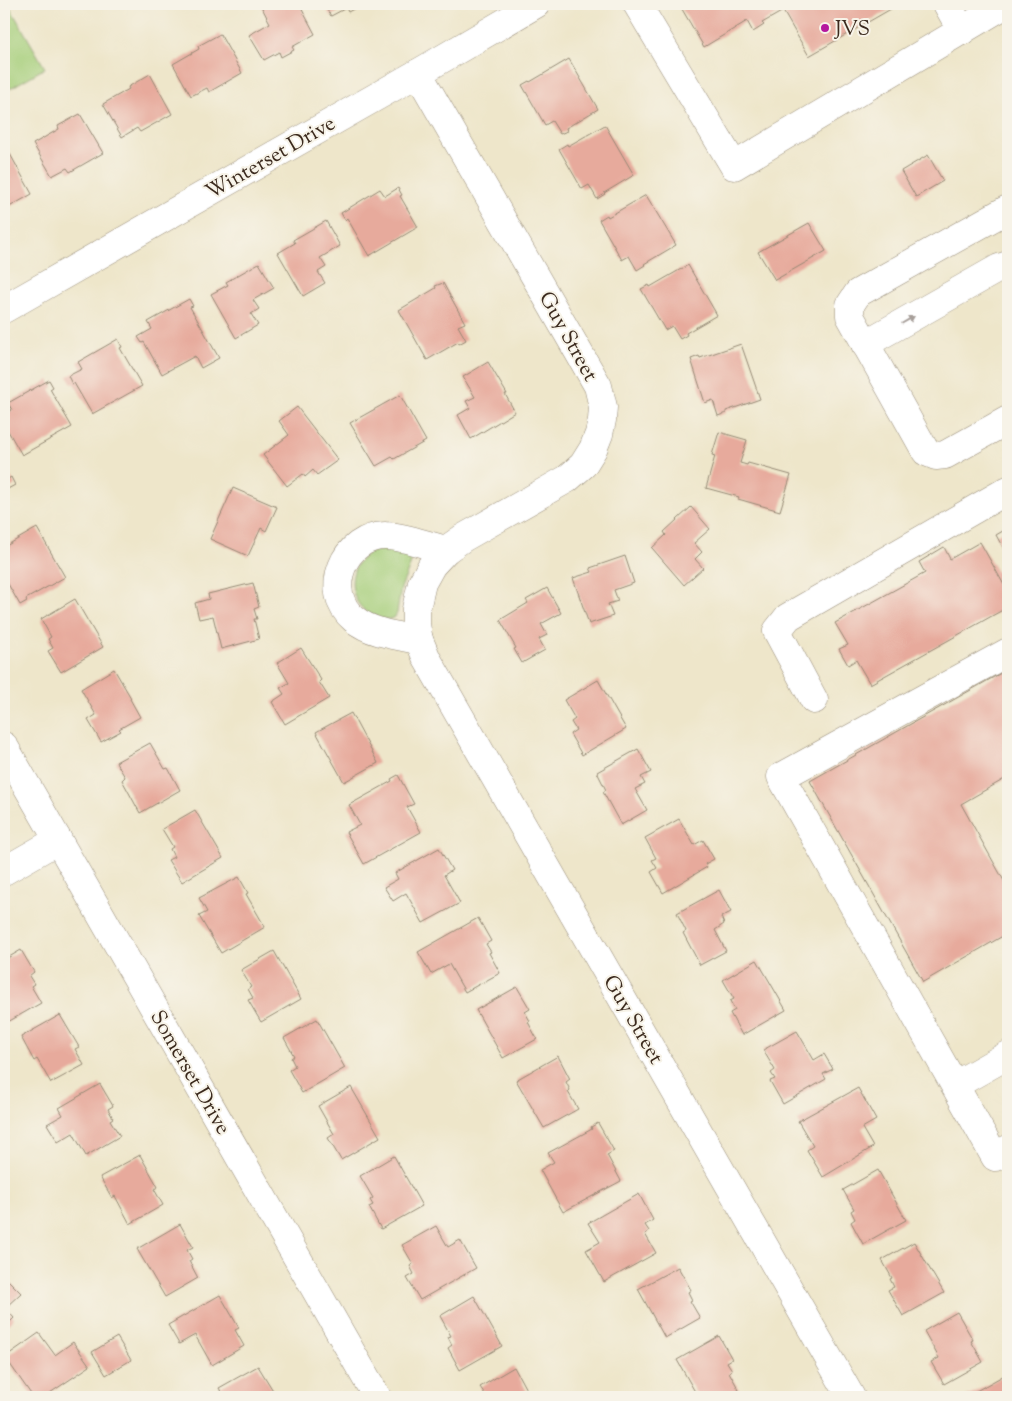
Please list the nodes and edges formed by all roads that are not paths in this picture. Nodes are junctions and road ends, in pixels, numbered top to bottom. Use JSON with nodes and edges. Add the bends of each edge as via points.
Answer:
{"nodes":[{"id":1,"x":536,"y":4,"type":"edge"},
{"id":2,"x":638,"y":4,"type":"edge"},
{"id":3,"x":947,"y":4,"type":"edge"},
{"id":4,"x":1006,"y":4,"type":"edge"},
{"id":5,"x":962,"y":31,"type":"junction"},
{"id":6,"x":418,"y":73,"type":"junction"},
{"id":7,"x":1008,"y":209,"type":"edge"},
{"id":8,"x":1008,"y":265,"type":"edge"},
{"id":9,"x":4,"y":309,"type":"edge"},
{"id":10,"x":865,"y":344,"type":"junction"},
{"id":11,"x":1008,"y":420,"type":"edge"},
{"id":12,"x":1008,"y":490,"type":"edge"},
{"id":13,"x":446,"y":550,"type":"junction"},
{"id":14,"x":419,"y":640,"type":"junction"},
{"id":15,"x":1008,"y":652,"type":"edge"},
{"id":16,"x":814,"y":700,"type":"dead end"},
{"id":17,"x":4,"y":746,"type":"edge"},
{"id":18,"x":58,"y":840,"type":"junction"},
{"id":19,"x":4,"y":870,"type":"edge"},
{"id":20,"x":1008,"y":1055,"type":"edge"},
{"id":21,"x":955,"y":1085,"type":"junction"},
{"id":22,"x":1008,"y":1149,"type":"edge"},
{"id":23,"x":377,"y":1397,"type":"edge"},
{"id":24,"x":850,"y":1397,"type":"edge"}],
"edges":[{"from":1,"to":6,"type":"street","name":"Winterset Drive"},
{"from":2,"to":5,"type":"street","via":[[734,166]]},
{"from":3,"to":5,"type":"street"},
{"from":4,"to":5,"type":"street"},
{"from":6,"to":9,"type":"street","name":"Winterset Drive"},
{"from":6,"to":13,"type":"street","name":"Guy Street","via":[[598,386],[603,407],[593,449],[567,479]]},
{"from":7,"to":10,"type":"street","via":[[858,294],[850,305],[850,316]]},
{"from":10,"to":8,"type":"street","one_way":true},
{"from":10,"to":11,"type":"street","via":[[926,452],[945,455]]},
{"from":12,"to":16,"type":"street","via":[[788,617],[777,631]]},
{"from":13,"to":14,"type":"street","name":"Guy Street","via":[[422,583],[416,609]]},
{"from":13,"to":14,"type":"street","via":[[399,538],[372,538],[350,553],[338,577],[342,603],[355,620],[389,634]]},
{"from":14,"to":24,"type":"street","name":"Guy Street"},
{"from":15,"to":21,"type":"street","via":[[781,777]]},
{"from":17,"to":18,"type":"street","name":"Somerset Drive"},
{"from":18,"to":19,"type":"street"},
{"from":18,"to":23,"type":"street","name":"Somerset Drive"},
{"from":20,"to":21,"type":"street"},
{"from":21,"to":22,"type":"street","via":[[996,1157]]}]}
